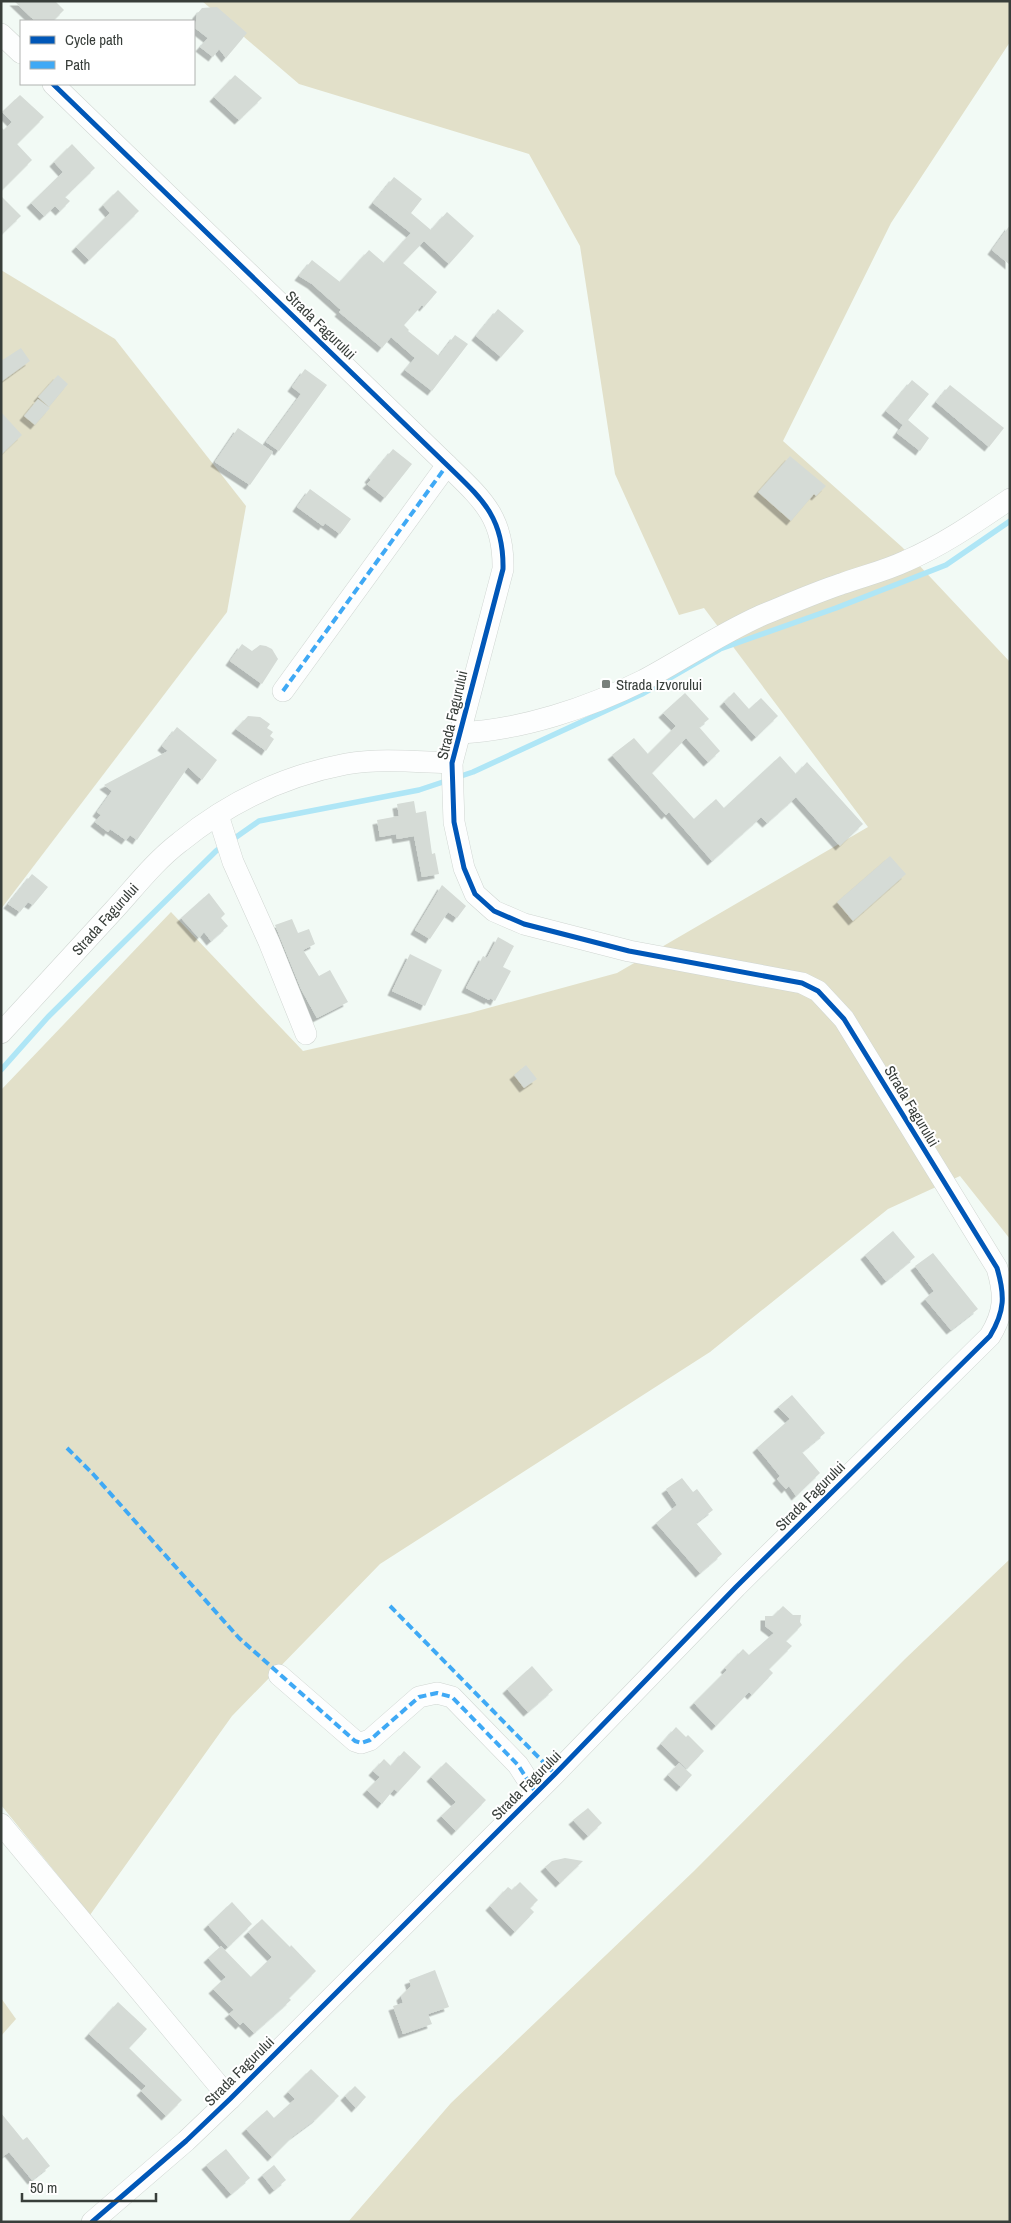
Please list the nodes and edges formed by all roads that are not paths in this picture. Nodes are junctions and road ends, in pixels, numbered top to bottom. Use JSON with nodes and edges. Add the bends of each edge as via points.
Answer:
{"nodes":[{"id":1,"x":1,"y":34,"type":"edge"},
{"id":2,"x":20,"y":52,"type":"edge"},
{"id":3,"x":54,"y":85,"type":"edge"},
{"id":4,"x":447,"y":465,"type":"junction"},
{"id":5,"x":1010,"y":499,"type":"edge"},
{"id":6,"x":283,"y":690,"type":"dead end"},
{"id":7,"x":459,"y":733,"type":"junction"},
{"id":8,"x":452,"y":774,"type":"junction"},
{"id":9,"x":224,"y":834,"type":"junction"},
{"id":10,"x":1,"y":1033,"type":"edge"},
{"id":11,"x":306,"y":1034,"type":"dead end"},
{"id":12,"x":279,"y":1675,"type":"dead end"},
{"id":13,"x":536,"y":1793,"type":"junction"},
{"id":14,"x":1,"y":1824,"type":"edge"},
{"id":15,"x":230,"y":2099,"type":"junction"},
{"id":16,"x":92,"y":2222,"type":"edge"}],
"edges":[{"from":1,"to":2,"type":"street"},
{"from":3,"to":4,"type":"street","name":"Strada Fagurului"},
{"from":4,"to":6,"type":"street"},
{"from":4,"to":7,"type":"street","name":"Strada Fagurului","via":[[489,508],[503,554],[503,569]]},
{"from":5,"to":7,"type":"street","via":[[948,540],[905,562],[759,617],[643,680],[537,720],[485,732]]},
{"from":7,"to":8,"type":"street","name":"Strada Fagurului"},
{"from":8,"to":9,"type":"street","name":"Strada Fagurului","via":[[395,762],[349,764],[309,772],[270,785]]},
{"from":8,"to":13,"type":"street","name":"Strada Fagurului","via":[[454,822],[464,868],[474,894],[494,911],[524,924],[598,944],[802,983],[824,996],[844,1019],[996,1268],[1002,1286],[999,1321],[990,1336],[736,1586]]},
{"from":9,"to":10,"type":"street","name":"Strada Fagurului","via":[[179,842]]},
{"from":9,"to":11,"type":"street"},
{"from":12,"to":13,"type":"street","via":[[360,1743],[370,1740],[419,1697],[436,1693],[452,1698],[518,1765]]},
{"from":13,"to":15,"type":"street","name":"Strada Fagurului"},
{"from":14,"to":15,"type":"street","name":"Strada Fagurului"},
{"from":15,"to":16,"type":"street","name":"Strada Fagurului"}]}
